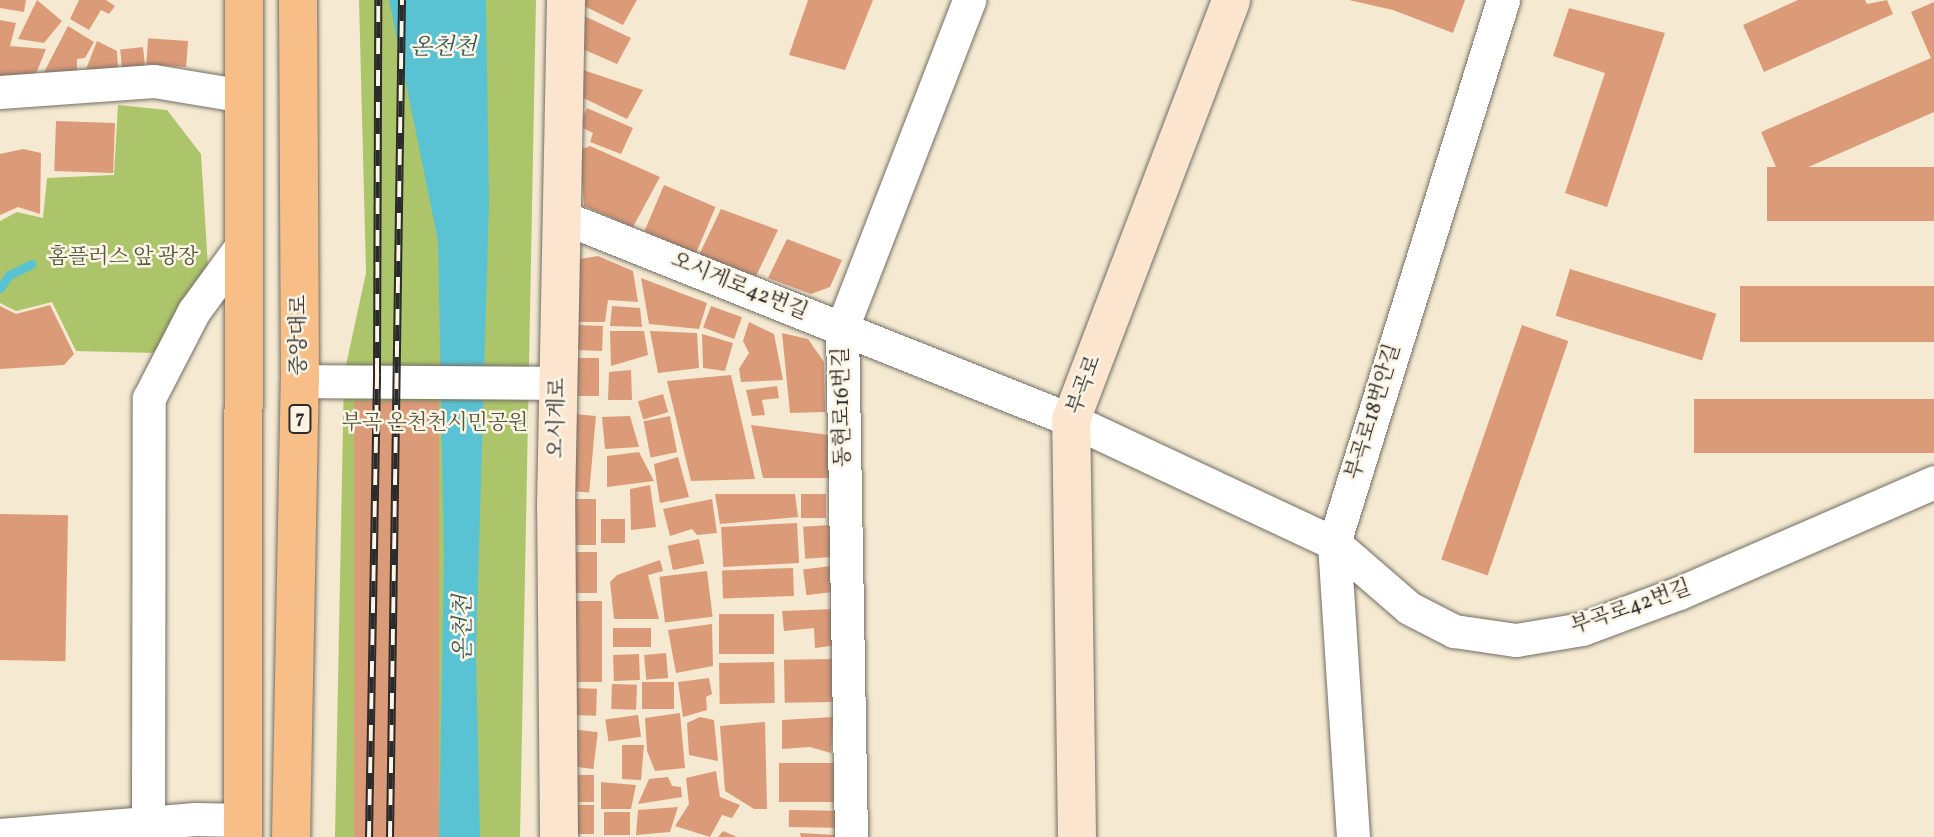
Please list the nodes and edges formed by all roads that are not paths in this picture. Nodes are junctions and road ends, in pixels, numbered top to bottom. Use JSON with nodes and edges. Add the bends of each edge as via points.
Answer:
{"nodes":[{"id":1,"x":244,"y":0,"type":"edge"},
{"id":2,"x":298,"y":0,"type":"edge"},
{"id":3,"x":566,"y":0,"type":"edge"},
{"id":4,"x":969,"y":0,"type":"edge"},
{"id":5,"x":1231,"y":0,"type":"edge"},
{"id":6,"x":1503,"y":0,"type":"edge"},
{"id":7,"x":0,"y":92,"type":"edge"},
{"id":8,"x":244,"y":96,"type":"junction"},
{"id":9,"x":562,"y":218,"type":"junction"},
{"id":10,"x":244,"y":241,"type":"junction"},
{"id":11,"x":842,"y":328,"type":"junction"},
{"id":12,"x":300,"y":380,"type":"junction"},
{"id":13,"x":559,"y":383,"type":"junction"},
{"id":14,"x":1071,"y":420,"type":"junction"},
{"id":15,"x":1934,"y":482,"type":"edge"},
{"id":16,"x":1334,"y":542,"type":"junction"},
{"id":17,"x":148,"y":822,"type":"junction"},
{"id":18,"x":243,"y":828,"type":"edge"},
{"id":19,"x":0,"y":835,"type":"edge"},
{"id":20,"x":290,"y":837,"type":"edge"},
{"id":21,"x":559,"y":837,"type":"edge"},
{"id":22,"x":851,"y":837,"type":"edge"},
{"id":23,"x":1077,"y":837,"type":"edge"},
{"id":24,"x":1353,"y":837,"type":"edge"}],
"edges":[{"from":1,"to":8,"type":"main road"},
{"from":2,"to":12,"type":"main road","name":"중앙대로","number":"7"},
{"from":3,"to":9,"type":"main road","name":"오시게로"},
{"from":4,"to":11,"type":"street","name":"동현로16번길"},
{"from":5,"to":14,"type":"main road","name":"부곡로"},
{"from":6,"to":16,"type":"street","name":"부곡로18번안길"},
{"from":7,"to":8,"type":"street","via":[[155,81]]},
{"from":8,"to":10,"type":"main road"},
{"from":9,"to":11,"type":"street","name":"오시게로42번길"},
{"from":9,"to":13,"type":"main road","name":"오시게로"},
{"from":10,"to":17,"type":"street","via":[[194,311],[149,398]]},
{"from":10,"to":18,"type":"main road"},
{"from":11,"to":14,"type":"street","name":"오시게로42번길"},
{"from":11,"to":22,"type":"street","name":"동현로16번길"},
{"from":12,"to":13,"type":"street"},
{"from":12,"to":20,"type":"main road","name":"중앙대로","number":"7"},
{"from":13,"to":21,"type":"main road","name":"오시게로"},
{"from":14,"to":16,"type":"street","name":"부곡로42번길"},
{"from":14,"to":23,"type":"main road","name":"부곡로"},
{"from":15,"to":16,"type":"street","name":"부곡로42번길","via":[[1679,593],[1583,629],[1516,640],[1454,631],[1409,608]]},
{"from":16,"to":24,"type":"street","name":"부곡로18번안길"},
{"from":17,"to":18,"type":"street"},
{"from":17,"to":19,"type":"street"}]}
